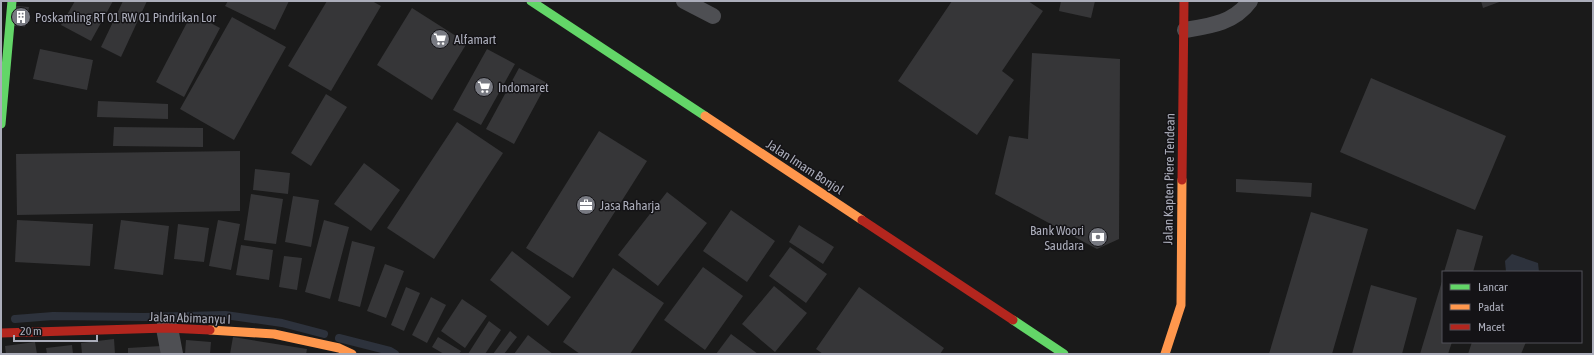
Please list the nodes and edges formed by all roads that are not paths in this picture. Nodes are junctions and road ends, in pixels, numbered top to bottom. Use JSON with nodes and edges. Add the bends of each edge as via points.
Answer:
{"nodes":[{"id":1,"x":684,"y":1,"type":"edge"},
{"id":2,"x":1184,"y":1,"type":"edge"},
{"id":3,"x":1250,"y":1,"type":"edge"},
{"id":4,"x":535,"y":2,"type":"edge"},
{"id":5,"x":8,"y":3,"type":"edge"},
{"id":6,"x":713,"y":16,"type":"dead end"},
{"id":7,"x":1185,"y":30,"type":"junction"},
{"id":8,"x":1,"y":124,"type":"edge"},
{"id":9,"x":168,"y":328,"type":"junction"},
{"id":10,"x":1,"y":333,"type":"edge"},
{"id":11,"x":172,"y":354,"type":"edge"},
{"id":12,"x":352,"y":354,"type":"edge"},
{"id":13,"x":1064,"y":354,"type":"edge"},
{"id":14,"x":1165,"y":354,"type":"edge"}],
"edges":[{"from":1,"to":6,"type":"lane"},
{"from":2,"to":7,"type":"main road","name":"Jalan Kapten Piere Tendean"},
{"from":3,"to":7,"type":"lane","via":[[1237,16],[1218,24]]},
{"from":4,"to":13,"type":"main road","name":"Jalan Imam Bonjol"},
{"from":5,"to":8,"type":"main road"},
{"from":7,"to":14,"type":"main road","name":"Jalan Kapten Piere Tendean","via":[[1181,305]]},
{"from":9,"to":10,"type":"main road","name":"Jalan Abimanyu I"},
{"from":9,"to":11,"type":"street"},
{"from":9,"to":12,"type":"main road","name":"Jalan Abimanyu I","via":[[274,334],[339,348]]}]}
